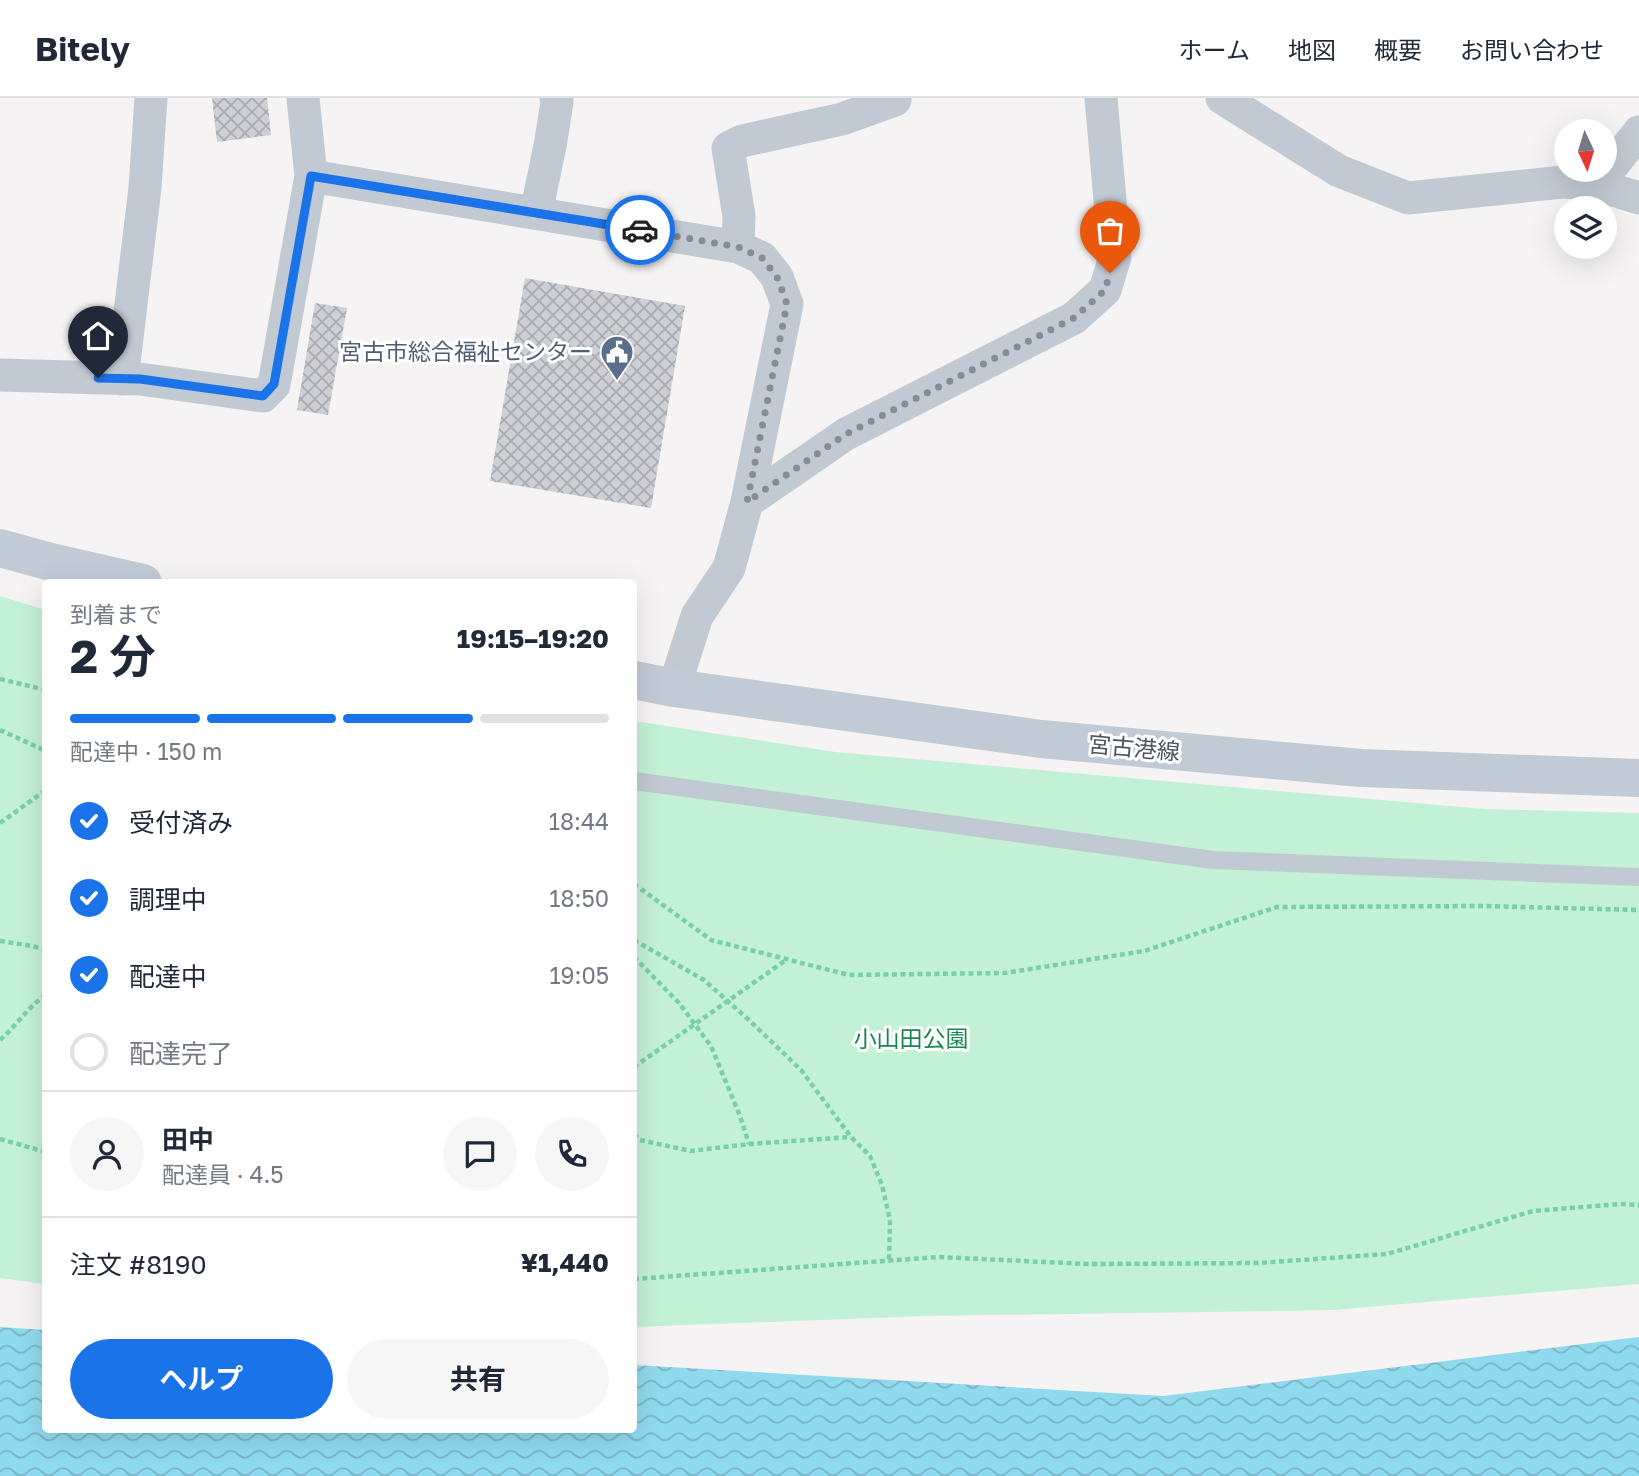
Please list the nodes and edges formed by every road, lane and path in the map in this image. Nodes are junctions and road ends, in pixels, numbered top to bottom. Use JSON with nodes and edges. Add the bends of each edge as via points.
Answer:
{"nodes":[{"id":1,"x":151,"y":98,"type":"edge"},
{"id":2,"x":303,"y":98,"type":"edge"},
{"id":3,"x":556,"y":98,"type":"edge"},
{"id":4,"x":1101,"y":98,"type":"edge"},
{"id":5,"x":1222,"y":98,"type":"edge"},
{"id":6,"x":895,"y":100,"type":"dead end"},
{"id":7,"x":1639,"y":132,"type":"edge"},
{"id":8,"x":311,"y":176,"type":"junction"},
{"id":9,"x":1597,"y":185,"type":"junction"},
{"id":10,"x":1639,"y":198,"type":"edge"},
{"id":11,"x":536,"y":213,"type":"junction"},
{"id":12,"x":738,"y":247,"type":"junction"},
{"id":13,"x":0,"y":375,"type":"edge"},
{"id":14,"x":122,"y":379,"type":"junction"},
{"id":15,"x":747,"y":502,"type":"junction"},
{"id":16,"x":0,"y":548,"type":"edge"},
{"id":17,"x":125,"y":579,"type":"edge"},
{"id":18,"x":0,"y":679,"type":"edge"},
{"id":19,"x":637,"y":681,"type":"edge"},
{"id":20,"x":674,"y":688,"type":"junction"},
{"id":21,"x":42,"y":689,"type":"edge"},
{"id":22,"x":0,"y":730,"type":"edge"},
{"id":23,"x":42,"y":749,"type":"edge"},
{"id":24,"x":1639,"y":778,"type":"edge"},
{"id":25,"x":637,"y":781,"type":"edge"},
{"id":26,"x":42,"y":793,"type":"edge"},
{"id":27,"x":0,"y":823,"type":"edge"},
{"id":28,"x":1639,"y":877,"type":"edge"},
{"id":29,"x":637,"y":886,"type":"edge"},
{"id":30,"x":1639,"y":910,"type":"edge"},
{"id":31,"x":0,"y":941,"type":"edge"},
{"id":32,"x":637,"y":942,"type":"edge"},
{"id":33,"x":42,"y":949,"type":"edge"},
{"id":34,"x":786,"y":959,"type":"junction"},
{"id":35,"x":637,"y":960,"type":"edge"},
{"id":36,"x":42,"y":998,"type":"edge"},
{"id":37,"x":727,"y":1001,"type":"junction"},
{"id":38,"x":694,"y":1024,"type":"junction"},
{"id":39,"x":0,"y":1040,"type":"edge"},
{"id":40,"x":637,"y":1065,"type":"edge"},
{"id":41,"x":637,"y":1137,"type":"edge"},
{"id":42,"x":851,"y":1137,"type":"junction"},
{"id":43,"x":0,"y":1139,"type":"edge"},
{"id":44,"x":749,"y":1144,"type":"junction"},
{"id":45,"x":42,"y":1151,"type":"edge"},
{"id":46,"x":1639,"y":1205,"type":"edge"},
{"id":47,"x":889,"y":1261,"type":"junction"},
{"id":48,"x":637,"y":1279,"type":"edge"}],
"edges":[{"from":1,"to":14,"type":"street"},
{"from":2,"to":8,"type":"street"},
{"from":3,"to":11,"type":"street"},
{"from":4,"to":15,"type":"street","via":[[1115,257],[1105,290],[1074,318],[846,434]]},
{"from":5,"to":9,"type":"street","via":[[1339,171],[1408,198],[1563,182]]},
{"from":6,"to":12,"type":"street","via":[[842,120],[728,148],[739,216]]},
{"from":7,"to":9,"type":"street"},
{"from":8,"to":11,"type":"street"},
{"from":8,"to":14,"type":"street","via":[[274,384],[269,390],[263,396]]},
{"from":9,"to":10,"type":"street"},
{"from":11,"to":12,"type":"street"},
{"from":12,"to":15,"type":"street","via":[[762,258],[777,277],[787,304]]},
{"from":13,"to":14,"type":"street"},
{"from":15,"to":20,"type":"street","via":[[729,568],[697,616]]},
{"from":16,"to":17,"type":"main road"},
{"from":18,"to":21,"type":"path"},
{"from":19,"to":20,"type":"main road","name":"宮古港線"},
{"from":20,"to":24,"type":"main road","name":"宮古港線","via":[[1041,739],[1361,768]]},
{"from":22,"to":23,"type":"path"},
{"from":25,"to":28,"type":"lane","via":[[1213,860]]},
{"from":26,"to":27,"type":"path"},
{"from":29,"to":34,"type":"path","via":[[711,940]]},
{"from":30,"to":34,"type":"path","via":[[1277,907],[1144,951],[1005,973],[849,975]]},
{"from":31,"to":33,"type":"path"},
{"from":32,"to":37,"type":"path","via":[[704,980]]},
{"from":34,"to":37,"type":"path"},
{"from":35,"to":38,"type":"path"},
{"from":36,"to":39,"type":"path"},
{"from":37,"to":38,"type":"path"},
{"from":37,"to":42,"type":"path","via":[[801,1070]]},
{"from":38,"to":40,"type":"path"},
{"from":38,"to":44,"type":"path","via":[[710,1046]]},
{"from":41,"to":44,"type":"path","via":[[691,1151]]},
{"from":42,"to":44,"type":"path"},
{"from":42,"to":47,"type":"path","via":[[870,1156],[882,1185],[890,1220]]},
{"from":43,"to":45,"type":"path"},
{"from":46,"to":47,"type":"path","via":[[1533,1211],[1387,1254],[1258,1263],[1088,1264],[939,1256]]},
{"from":47,"to":48,"type":"path"}]}
